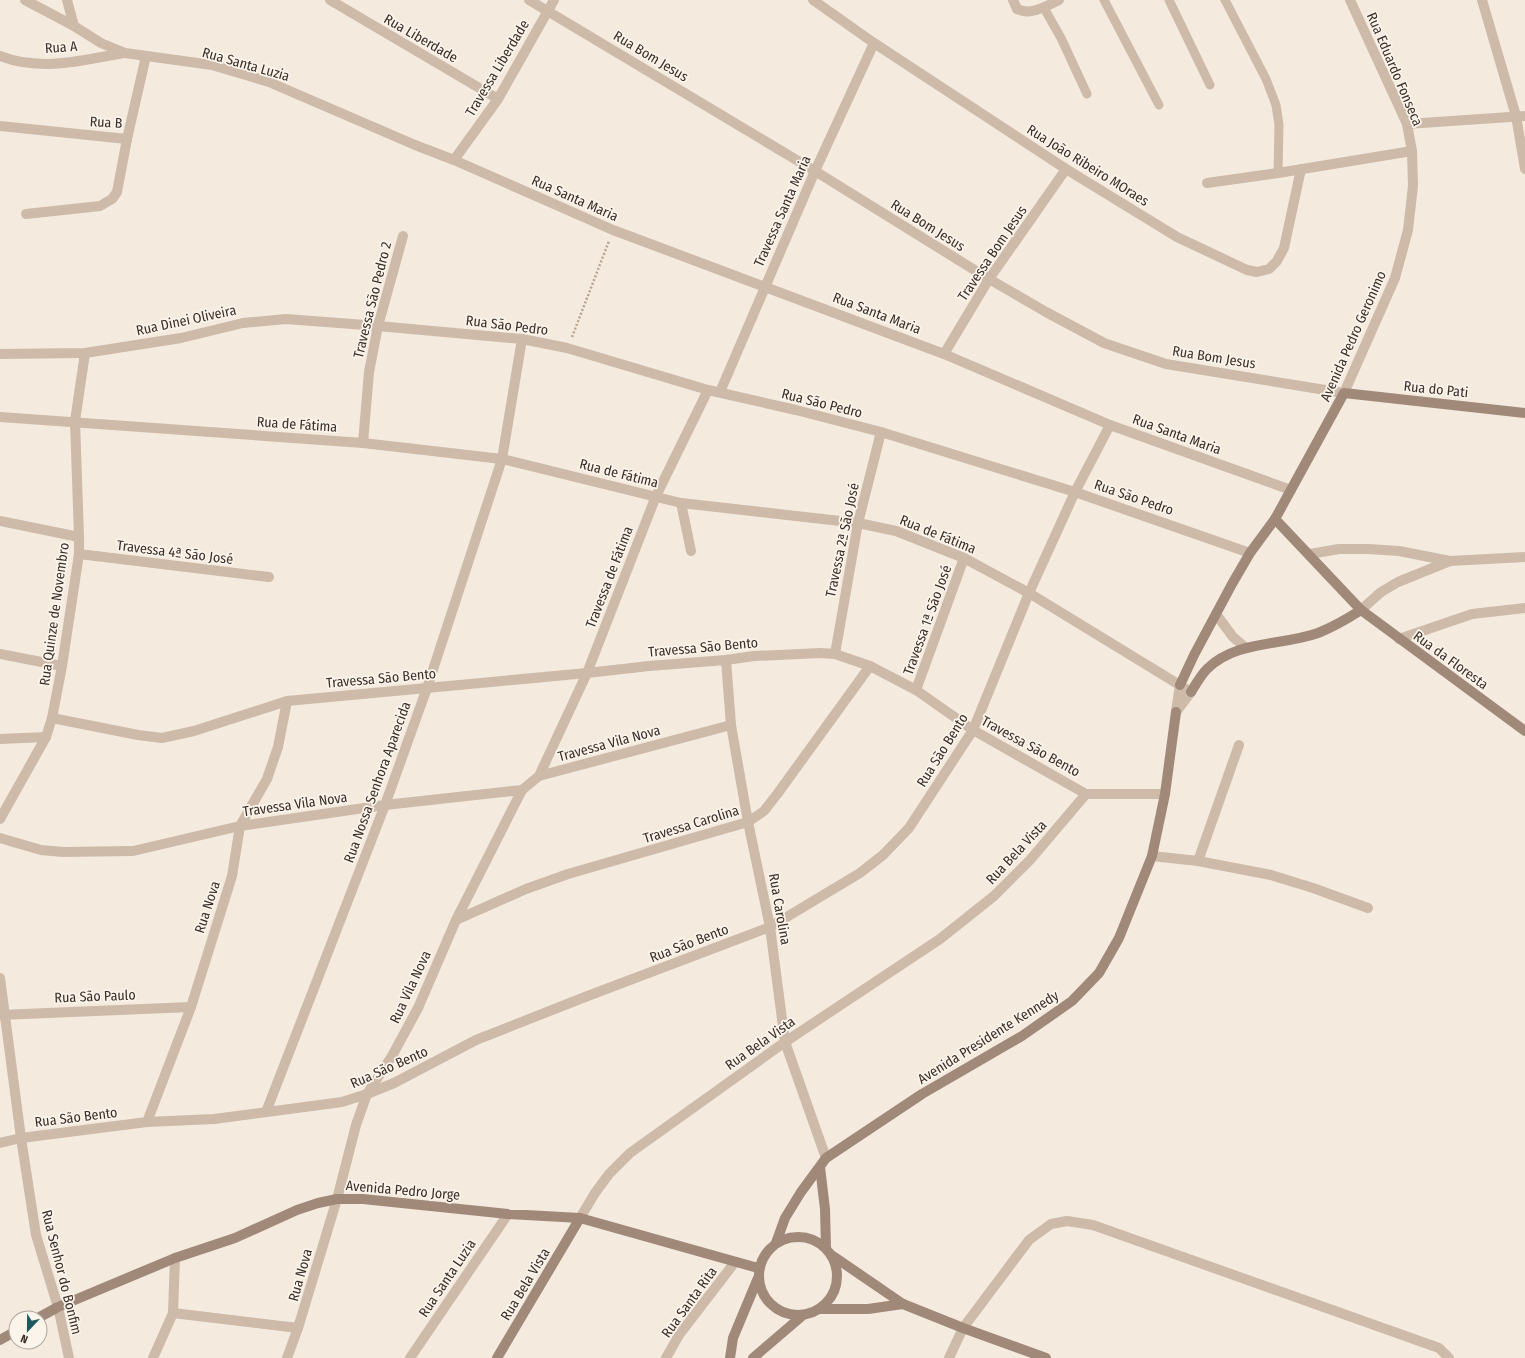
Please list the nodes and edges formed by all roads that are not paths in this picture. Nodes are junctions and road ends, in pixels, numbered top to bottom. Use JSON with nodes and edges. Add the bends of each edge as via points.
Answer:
{"nodes":[{"id":1,"x":25,"y":0,"type":"edge"},
{"id":2,"x":67,"y":0,"type":"edge"},
{"id":3,"x":330,"y":0,"type":"edge"},
{"id":4,"x":529,"y":0,"type":"edge"},
{"id":5,"x":554,"y":0,"type":"edge"},
{"id":6,"x":813,"y":0,"type":"edge"},
{"id":7,"x":1059,"y":0,"type":"edge"},
{"id":8,"x":1104,"y":0,"type":"edge"},
{"id":9,"x":1169,"y":0,"type":"edge"},
{"id":10,"x":1225,"y":0,"type":"edge"},
{"id":11,"x":1350,"y":0,"type":"edge"},
{"id":12,"x":1482,"y":0,"type":"edge"},
{"id":13,"x":1015,"y":5,"type":"edge"},
{"id":14,"x":1044,"y":8,"type":"junction"},
{"id":15,"x":548,"y":10,"type":"junction"},
{"id":16,"x":74,"y":26,"type":"junction"},
{"id":17,"x":874,"y":43,"type":"junction"},
{"id":18,"x":125,"y":52,"type":"junction"},
{"id":19,"x":0,"y":56,"type":"edge"},
{"id":20,"x":146,"y":56,"type":"junction"},
{"id":21,"x":1210,"y":85,"type":"dead end"},
{"id":22,"x":1087,"y":94,"type":"dead end"},
{"id":23,"x":498,"y":99,"type":"junction"},
{"id":24,"x":1159,"y":105,"type":"dead end"},
{"id":25,"x":1521,"y":116,"type":"edge"},
{"id":26,"x":1407,"y":124,"type":"junction"},
{"id":27,"x":0,"y":126,"type":"edge"},
{"id":28,"x":127,"y":139,"type":"junction"},
{"id":29,"x":1412,"y":151,"type":"junction"},
{"id":30,"x":454,"y":160,"type":"junction"},
{"id":31,"x":1066,"y":169,"type":"junction"},
{"id":32,"x":1301,"y":169,"type":"junction"},
{"id":33,"x":1525,"y":169,"type":"edge"},
{"id":34,"x":815,"y":172,"type":"junction"},
{"id":35,"x":1278,"y":173,"type":"junction"},
{"id":36,"x":1207,"y":183,"type":"dead end"},
{"id":37,"x":26,"y":214,"type":"dead end"},
{"id":38,"x":403,"y":236,"type":"dead end"},
{"id":39,"x":990,"y":279,"type":"junction"},
{"id":40,"x":764,"y":286,"type":"junction"},
{"id":41,"x":378,"y":326,"type":"junction"},
{"id":42,"x":522,"y":339,"type":"junction"},
{"id":43,"x":84,"y":353,"type":"junction"},
{"id":44,"x":0,"y":354,"type":"edge"},
{"id":45,"x":944,"y":354,"type":"junction"},
{"id":46,"x":708,"y":390,"type":"junction"},
{"id":47,"x":720,"y":392,"type":"junction"},
{"id":48,"x":1344,"y":394,"type":"junction"},
{"id":49,"x":1525,"y":413,"type":"edge"},
{"id":50,"x":0,"y":417,"type":"edge"},
{"id":51,"x":75,"y":421,"type":"junction"},
{"id":52,"x":1110,"y":424,"type":"junction"},
{"id":53,"x":881,"y":432,"type":"junction"},
{"id":54,"x":363,"y":443,"type":"junction"},
{"id":55,"x":502,"y":459,"type":"junction"},
{"id":56,"x":1291,"y":490,"type":"junction"},
{"id":57,"x":1075,"y":492,"type":"junction"},
{"id":58,"x":656,"y":496,"type":"junction"},
{"id":59,"x":681,"y":503,"type":"junction"},
{"id":60,"x":1275,"y":519,"type":"junction"},
{"id":61,"x":0,"y":521,"type":"edge"},
{"id":62,"x":858,"y":522,"type":"junction"},
{"id":63,"x":79,"y":537,"type":"junction"},
{"id":64,"x":691,"y":551,"type":"dead end"},
{"id":65,"x":1250,"y":553,"type":"junction"},
{"id":66,"x":79,"y":554,"type":"junction"},
{"id":67,"x":1310,"y":554,"type":"junction"},
{"id":68,"x":1525,"y":557,"type":"edge"},
{"id":69,"x":964,"y":558,"type":"junction"},
{"id":70,"x":1450,"y":561,"type":"junction"},
{"id":71,"x":269,"y":577,"type":"dead end"},
{"id":72,"x":1029,"y":593,"type":"junction"},
{"id":73,"x":1525,"y":608,"type":"edge"},
{"id":74,"x":1361,"y":610,"type":"junction"},
{"id":75,"x":1216,"y":614,"type":"junction"},
{"id":76,"x":1399,"y":639,"type":"junction"},
{"id":77,"x":1246,"y":648,"type":"junction"},
{"id":78,"x":0,"y":654,"type":"edge"},
{"id":79,"x":835,"y":654,"type":"junction"},
{"id":80,"x":726,"y":660,"type":"junction"},
{"id":81,"x":62,"y":666,"type":"junction"},
{"id":82,"x":870,"y":666,"type":"junction"},
{"id":83,"x":587,"y":673,"type":"junction"},
{"id":84,"x":1180,"y":685,"type":"junction"},
{"id":85,"x":427,"y":688,"type":"junction"},
{"id":86,"x":916,"y":690,"type":"junction"},
{"id":87,"x":1191,"y":692,"type":"junction"},
{"id":88,"x":287,"y":701,"type":"junction"},
{"id":89,"x":1176,"y":712,"type":"junction"},
{"id":90,"x":52,"y":718,"type":"junction"},
{"id":91,"x":731,"y":725,"type":"junction"},
{"id":92,"x":973,"y":730,"type":"junction"},
{"id":93,"x":1525,"y":731,"type":"edge"},
{"id":94,"x":46,"y":737,"type":"junction"},
{"id":95,"x":0,"y":739,"type":"edge"},
{"id":96,"x":1239,"y":745,"type":"dead end"},
{"id":97,"x":539,"y":776,"type":"junction"},
{"id":98,"x":522,"y":790,"type":"junction"},
{"id":99,"x":1086,"y":794,"type":"junction"},
{"id":100,"x":1164,"y":794,"type":"junction"},
{"id":101,"x":385,"y":805,"type":"junction"},
{"id":102,"x":0,"y":819,"type":"edge"},
{"id":103,"x":748,"y":822,"type":"junction"},
{"id":104,"x":240,"y":826,"type":"junction"},
{"id":105,"x":0,"y":838,"type":"edge"},
{"id":106,"x":1152,"y":856,"type":"junction"},
{"id":107,"x":1198,"y":861,"type":"junction"},
{"id":108,"x":1368,"y":908,"type":"dead end"},
{"id":109,"x":456,"y":920,"type":"junction"},
{"id":110,"x":770,"y":927,"type":"junction"},
{"id":111,"x":0,"y":978,"type":"edge"},
{"id":112,"x":191,"y":1007,"type":"junction"},
{"id":113,"x":2,"y":1014,"type":"edge"},
{"id":114,"x":785,"y":1042,"type":"junction"},
{"id":115,"x":367,"y":1094,"type":"junction"},
{"id":116,"x":266,"y":1112,"type":"junction"},
{"id":117,"x":147,"y":1122,"type":"junction"},
{"id":118,"x":21,"y":1138,"type":"junction"},
{"id":119,"x":0,"y":1143,"type":"edge"},
{"id":120,"x":826,"y":1158,"type":"junction"},
{"id":121,"x":820,"y":1167,"type":"junction"},
{"id":122,"x":337,"y":1199,"type":"junction"},
{"id":123,"x":508,"y":1214,"type":"junction"},
{"id":124,"x":580,"y":1218,"type":"junction"},
{"id":125,"x":776,"y":1243,"type":"junction"},
{"id":126,"x":829,"y":1252,"type":"junction"},
{"id":127,"x":175,"y":1258,"type":"junction"},
{"id":128,"x":735,"y":1262,"type":"junction"},
{"id":129,"x":758,"y":1273,"type":"junction"},
{"id":130,"x":903,"y":1304,"type":"junction"},
{"id":131,"x":58,"y":1307,"type":"junction"},
{"id":132,"x":820,"y":1309,"type":"junction"},
{"id":133,"x":48,"y":1312,"type":"edge"},
{"id":134,"x":173,"y":1313,"type":"junction"},
{"id":135,"x":802,"y":1316,"type":"junction"},
{"id":136,"x":298,"y":1328,"type":"junction"},
{"id":137,"x":963,"y":1328,"type":"junction"},
{"id":138,"x":68,"y":1358,"type":"edge"},
{"id":139,"x":153,"y":1358,"type":"edge"},
{"id":140,"x":287,"y":1358,"type":"edge"},
{"id":141,"x":410,"y":1358,"type":"edge"},
{"id":142,"x":497,"y":1358,"type":"edge"},
{"id":143,"x":666,"y":1358,"type":"edge"},
{"id":144,"x":730,"y":1358,"type":"edge"},
{"id":145,"x":753,"y":1358,"type":"edge"},
{"id":146,"x":949,"y":1358,"type":"edge"},
{"id":147,"x":1046,"y":1358,"type":"edge"},
{"id":148,"x":1449,"y":1358,"type":"edge"}],
"edges":[{"from":1,"to":16,"type":"street","name":"Rua Santa Luzia"},
{"from":2,"to":16,"type":"street"},
{"from":3,"to":23,"type":"street","name":"Rua Liberdade"},
{"from":4,"to":15,"type":"street","name":"Rua Bom Jesus"},
{"from":5,"to":15,"type":"street","name":"Travessa Liberdade"},
{"from":6,"to":17,"type":"street","name":"Rua João Ribeiro MOraes"},
{"from":7,"to":14,"type":"street"},
{"from":8,"to":24,"type":"lane"},
{"from":9,"to":21,"type":"lane"},
{"from":10,"to":35,"type":"lane","via":[[1266,79],[1276,105],[1279,125]]},
{"from":11,"to":26,"type":"street","name":"Rua Eduardo Fonseca"},
{"from":12,"to":25,"type":"street"},
{"from":13,"to":14,"type":"street","via":[[1026,12]]},
{"from":14,"to":22,"type":"lane"},
{"from":15,"to":23,"type":"street","name":"Travessa Liberdade"},
{"from":15,"to":34,"type":"street","name":"Rua Bom Jesus"},
{"from":16,"to":18,"type":"street","name":"Rua Santa Luzia","via":[[101,43]]},
{"from":17,"to":31,"type":"street","name":"Rua João Ribeiro MOraes"},
{"from":17,"to":34,"type":"street","name":"Travessa Santa Maria"},
{"from":18,"to":19,"type":"street","name":"Rua A","via":[[63,64],[32,63]]},
{"from":18,"to":20,"type":"street","name":"Rua Santa Luzia"},
{"from":20,"to":28,"type":"street","name":"Rua B"},
{"from":20,"to":30,"type":"street","name":"Rua Santa Luzia","via":[[212,66],[269,82]]},
{"from":23,"to":30,"type":"street","name":"Travessa Liberdade"},
{"from":25,"to":26,"type":"street"},
{"from":25,"to":33,"type":"street"},
{"from":26,"to":29,"type":"street","name":"Rua Eduardo Fonseca"},
{"from":27,"to":28,"type":"street","name":"Rua B"},
{"from":28,"to":37,"type":"street","via":[[117,192],[107,204]]},
{"from":29,"to":32,"type":"street"},
{"from":29,"to":48,"type":"street","name":"Avenida Pedro Geronimo","via":[[1413,186],[1408,230],[1395,278]]},
{"from":30,"to":40,"type":"street","name":"Rua Santa Maria","via":[[613,230]]},
{"from":31,"to":32,"type":"street","name":"Rua João Ribeiro MOraes","via":[[1177,237],[1247,270],[1257,272],[1269,269],[1284,248]]},
{"from":31,"to":39,"type":"street","name":"Travessa Bom Jesus"},
{"from":32,"to":35,"type":"street"},
{"from":34,"to":39,"type":"street","name":"Rua Bom Jesus"},
{"from":34,"to":40,"type":"street","name":"Travessa Santa Maria"},
{"from":35,"to":36,"type":"street"},
{"from":38,"to":41,"type":"street","name":"Travessa São Pedro 2"},
{"from":39,"to":45,"type":"street","name":"Travessa Bom Jesus"},
{"from":39,"to":48,"type":"street","name":"Rua Bom Jesus","via":[[1104,343],[1141,356],[1166,364]]},
{"from":40,"to":45,"type":"street","name":"Rua Santa Maria"},
{"from":40,"to":47,"type":"street","name":"Travessa Santa Maria"},
{"from":41,"to":42,"type":"street","name":"Rua São Pedro"},
{"from":41,"to":43,"type":"street","name":"Rua Dinei Oliveira","via":[[286,319],[242,323],[181,338]]},
{"from":41,"to":54,"type":"street","name":"Travessa São Pedro 2","via":[[369,372]]},
{"from":42,"to":46,"type":"street","name":"Rua São Pedro","via":[[567,348]]},
{"from":42,"to":55,"type":"street","name":"Rua Nossa Senhora Aparecida"},
{"from":43,"to":44,"type":"street","name":"Rua Dinei Oliveira"},
{"from":43,"to":51,"type":"street","name":"Rua Quinze de Novembro"},
{"from":45,"to":52,"type":"street","name":"Rua Santa Maria"},
{"from":46,"to":47,"type":"street","name":"Rua São Pedro"},
{"from":46,"to":58,"type":"street","name":"Travessa de Fátima"},
{"from":47,"to":53,"type":"street","name":"Rua São Pedro"},
{"from":48,"to":49,"type":"street","name":"Rua do Pati"},
{"from":48,"to":56,"type":"street","name":"Avenida Pedro Geronimo"},
{"from":50,"to":51,"type":"street","name":"Rua de Fátima"},
{"from":51,"to":54,"type":"street","name":"Rua de Fátima"},
{"from":51,"to":63,"type":"street","name":"Rua Quinze de Novembro"},
{"from":52,"to":56,"type":"street","name":"Rua Santa Maria"},
{"from":52,"to":57,"type":"street","name":"Rua São Bento"},
{"from":53,"to":57,"type":"street","name":"Rua São Pedro"},
{"from":53,"to":62,"type":"street","name":"Travessa 2ª São José"},
{"from":54,"to":55,"type":"street","name":"Rua de Fátima"},
{"from":55,"to":58,"type":"street","name":"Rua de Fátima"},
{"from":55,"to":85,"type":"street","name":"Rua Nossa Senhora Aparecida"},
{"from":56,"to":60,"type":"street","name":"Avenida Pedro Geronimo"},
{"from":57,"to":65,"type":"street","name":"Rua São Pedro"},
{"from":57,"to":72,"type":"street","name":"Rua São Bento"},
{"from":58,"to":59,"type":"street","name":"Rua de Fátima"},
{"from":58,"to":83,"type":"street","name":"Travessa de Fátima"},
{"from":59,"to":62,"type":"street","name":"Rua de Fátima"},
{"from":59,"to":64,"type":"street"},
{"from":60,"to":65,"type":"street","name":"Avenida Pedro Geronimo"},
{"from":60,"to":67,"type":"street","name":"Rua da Floresta"},
{"from":61,"to":63,"type":"street"},
{"from":62,"to":69,"type":"street","name":"Rua de Fátima","via":[[896,531]]},
{"from":62,"to":79,"type":"street","name":"Travessa 2ª São José"},
{"from":63,"to":66,"type":"street","name":"Rua Quinze de Novembro"},
{"from":65,"to":75,"type":"street","name":"Avenida Pedro Geronimo"},
{"from":66,"to":71,"type":"street","name":"Travessa 4ª São José"},
{"from":66,"to":81,"type":"street","name":"Rua Quinze de Novembro"},
{"from":67,"to":70,"type":"street","via":[[1339,549],[1391,550]]},
{"from":67,"to":74,"type":"street","name":"Rua da Floresta"},
{"from":68,"to":70,"type":"street"},
{"from":69,"to":72,"type":"street","name":"Rua de Fátima"},
{"from":69,"to":86,"type":"street","name":"Travessa 1ª São José"},
{"from":70,"to":74,"type":"street","via":[[1398,582],[1381,592]]},
{"from":72,"to":84,"type":"street","name":"Rua de Fátima"},
{"from":72,"to":92,"type":"street","name":"Rua São Bento"},
{"from":73,"to":76,"type":"street","via":[[1472,614]]},
{"from":74,"to":76,"type":"street","name":"Rua da Floresta"},
{"from":74,"to":77,"type":"street","via":[[1316,634]]},
{"from":75,"to":77,"type":"street","via":[[1233,637]]},
{"from":75,"to":84,"type":"street","name":"Avenida Pedro Geronimo"},
{"from":76,"to":93,"type":"street","name":"Rua da Floresta"},
{"from":77,"to":87,"type":"street","via":[[1224,657],[1208,669]]},
{"from":78,"to":81,"type":"street"},
{"from":79,"to":80,"type":"street","name":"Travessa São Bento","via":[[821,652]]},
{"from":79,"to":82,"type":"street","name":"Travessa São Bento"},
{"from":80,"to":83,"type":"street","name":"Travessa São Bento"},
{"from":80,"to":91,"type":"street","name":"Rua Carolina"},
{"from":81,"to":90,"type":"street","name":"Rua Quinze de Novembro"},
{"from":82,"to":86,"type":"street","name":"Travessa São Bento"},
{"from":82,"to":103,"type":"street","name":"Travessa Carolina","via":[[764,811]]},
{"from":83,"to":85,"type":"street","name":"Travessa São Bento"},
{"from":83,"to":97,"type":"street","name":"Travessa de Fátima"},
{"from":84,"to":87,"type":"street","name":"Rua de Fátima"},
{"from":84,"to":89,"type":"street","name":"Avenida Presidente Kennedy"},
{"from":85,"to":88,"type":"street","name":"Travessa São Bento"},
{"from":85,"to":101,"type":"street","name":"Rua Nossa Senhora Aparecida"},
{"from":86,"to":92,"type":"street","name":"Travessa São Bento"},
{"from":87,"to":89,"type":"street","name":"Avenida Presidente Kennedy"},
{"from":88,"to":90,"type":"street","name":"Travessa São Bento","via":[[194,731],[162,738],[138,736]]},
{"from":88,"to":104,"type":"street","name":"Rua Nova","via":[[278,747],[266,779]]},
{"from":89,"to":100,"type":"street","name":"Avenida Presidente Kennedy"},
{"from":90,"to":94,"type":"street","name":"Rua Quinze de Novembro"},
{"from":91,"to":97,"type":"street","name":"Travessa Vila Nova"},
{"from":91,"to":103,"type":"street","name":"Rua Carolina"},
{"from":92,"to":99,"type":"street","name":"Travessa São Bento"},
{"from":92,"to":110,"type":"street","name":"Rua São Bento","via":[[909,828],[883,855],[860,873]]},
{"from":94,"to":95,"type":"street"},
{"from":94,"to":102,"type":"street","name":"Rua Quinze de Novembro"},
{"from":96,"to":107,"type":"street"},
{"from":97,"to":98,"type":"street","name":"Travessa Vila Nova"},
{"from":98,"to":101,"type":"street","name":"Travessa Vila Nova"},
{"from":98,"to":109,"type":"street","name":"Rua Vila Nova"},
{"from":99,"to":100,"type":"street"},
{"from":99,"to":114,"type":"street","name":"Rua Bela Vista","via":[[1030,860],[994,896],[934,943]]},
{"from":100,"to":106,"type":"street","name":"Avenida Presidente Kennedy"},
{"from":101,"to":104,"type":"street","name":"Travessa Vila Nova"},
{"from":101,"to":116,"type":"street","name":"Rua Nossa Senhora Aparecida"},
{"from":103,"to":109,"type":"street","name":"Travessa Carolina","via":[[568,874],[526,889]]},
{"from":103,"to":110,"type":"street","name":"Rua Carolina"},
{"from":104,"to":105,"type":"street","name":"Travessa Vila Nova","via":[[132,851],[41,850]]},
{"from":104,"to":112,"type":"street","name":"Rua Nova","via":[[232,876]]},
{"from":106,"to":107,"type":"street"},
{"from":106,"to":120,"type":"street","name":"Avenida Presidente Kennedy","via":[[1119,938],[1099,973],[1072,1001],[1022,1036],[922,1094]]},
{"from":107,"to":108,"type":"street","via":[[1271,875]]},
{"from":109,"to":115,"type":"street","name":"Rua Vila Nova","via":[[418,1008],[392,1056]]},
{"from":110,"to":114,"type":"street","name":"Rua Carolina"},
{"from":110,"to":115,"type":"street","name":"Rua São Bento","via":[[476,1040],[394,1083]]},
{"from":111,"to":113,"type":"street","name":"Rua Senhor do Bonfim"},
{"from":112,"to":113,"type":"street","name":"Rua São Paulo"},
{"from":112,"to":117,"type":"street","name":"Rua Nova"},
{"from":113,"to":118,"type":"street","name":"Rua Senhor do Bonfim"},
{"from":114,"to":120,"type":"street","name":"Rua Carolina"},
{"from":114,"to":124,"type":"street","name":"Rua Bela Vista","via":[[630,1153],[609,1174]]},
{"from":115,"to":116,"type":"street","name":"Rua São Bento","via":[[342,1102]]},
{"from":115,"to":122,"type":"street","name":"Rua Vila Nova","via":[[356,1125]]},
{"from":116,"to":117,"type":"street","name":"Rua São Bento","via":[[214,1119]]},
{"from":117,"to":118,"type":"street","name":"Rua São Bento"},
{"from":118,"to":119,"type":"street","name":"Rua São Bento"},
{"from":118,"to":131,"type":"street","name":"Rua Senhor do Bonfim","via":[[36,1235]]},
{"from":120,"to":121,"type":"street","name":"Avenida Presidente Kennedy"},
{"from":121,"to":125,"type":"street","name":"Avenida Presidente Kennedy","via":[[800,1192],[785,1218]]},
{"from":121,"to":126,"type":"street","name":"Avenida Presidente Kennedy"},
{"from":122,"to":123,"type":"street","name":"Avenida Pedro Jorge","via":[[363,1199]]},
{"from":122,"to":127,"type":"street","name":"Avenida Pedro Jorge","via":[[297,1210],[235,1238]]},
{"from":122,"to":136,"type":"street","name":"Rua Nova"},
{"from":123,"to":124,"type":"street","name":"Avenida Pedro Jorge"},
{"from":123,"to":141,"type":"street","name":"Rua Santa Luzia"},
{"from":124,"to":128,"type":"street","name":"Avenida Pedro Jorge"},
{"from":124,"to":142,"type":"street","name":"Rua Bela Vista"},
{"from":125,"to":126,"type":"street","name":"Avenida Presidente Kennedy","via":[[793,1236],[811,1239]]},
{"from":125,"to":129,"type":"street","name":"Avenida Presidente Kennedy","via":[[762,1258]]},
{"from":126,"to":130,"type":"street","name":"Avenida Presidente Kennedy"},
{"from":126,"to":132,"type":"street","name":"Avenida Presidente Kennedy","via":[[838,1275],[833,1295]]},
{"from":127,"to":131,"type":"street","name":"Avenida Pedro Jorge"},
{"from":127,"to":134,"type":"street"},
{"from":128,"to":129,"type":"street","name":"Avenida Pedro Jorge"},
{"from":128,"to":143,"type":"street","name":"Rua Santa Rita","via":[[679,1335]]},
{"from":129,"to":135,"type":"street","via":[[762,1294],[772,1307],[786,1314]]},
{"from":129,"to":144,"type":"street","name":"Avenida Presidente Kennedy","via":[[733,1338]]},
{"from":130,"to":132,"type":"street","name":"Avenida Presidente Kennedy","via":[[868,1309]]},
{"from":130,"to":137,"type":"street","name":"Avenida Presidente Kennedy"},
{"from":131,"to":133,"type":"street","name":"Avenida Pedro Jorge"},
{"from":131,"to":138,"type":"street","name":"Rua Senhor do Bonfim"},
{"from":132,"to":135,"type":"street","name":"Avenida Presidente Kennedy"},
{"from":134,"to":136,"type":"street"},
{"from":134,"to":139,"type":"street"},
{"from":135,"to":145,"type":"street"},
{"from":136,"to":140,"type":"street","name":"Rua Nova"},
{"from":137,"to":146,"type":"street"},
{"from":137,"to":147,"type":"street","name":"Avenida Presidente Kennedy"},
{"from":137,"to":148,"type":"street","via":[[1029,1240],[1051,1224],[1067,1221],[1093,1225],[1431,1345],[1439,1348]]}]}
